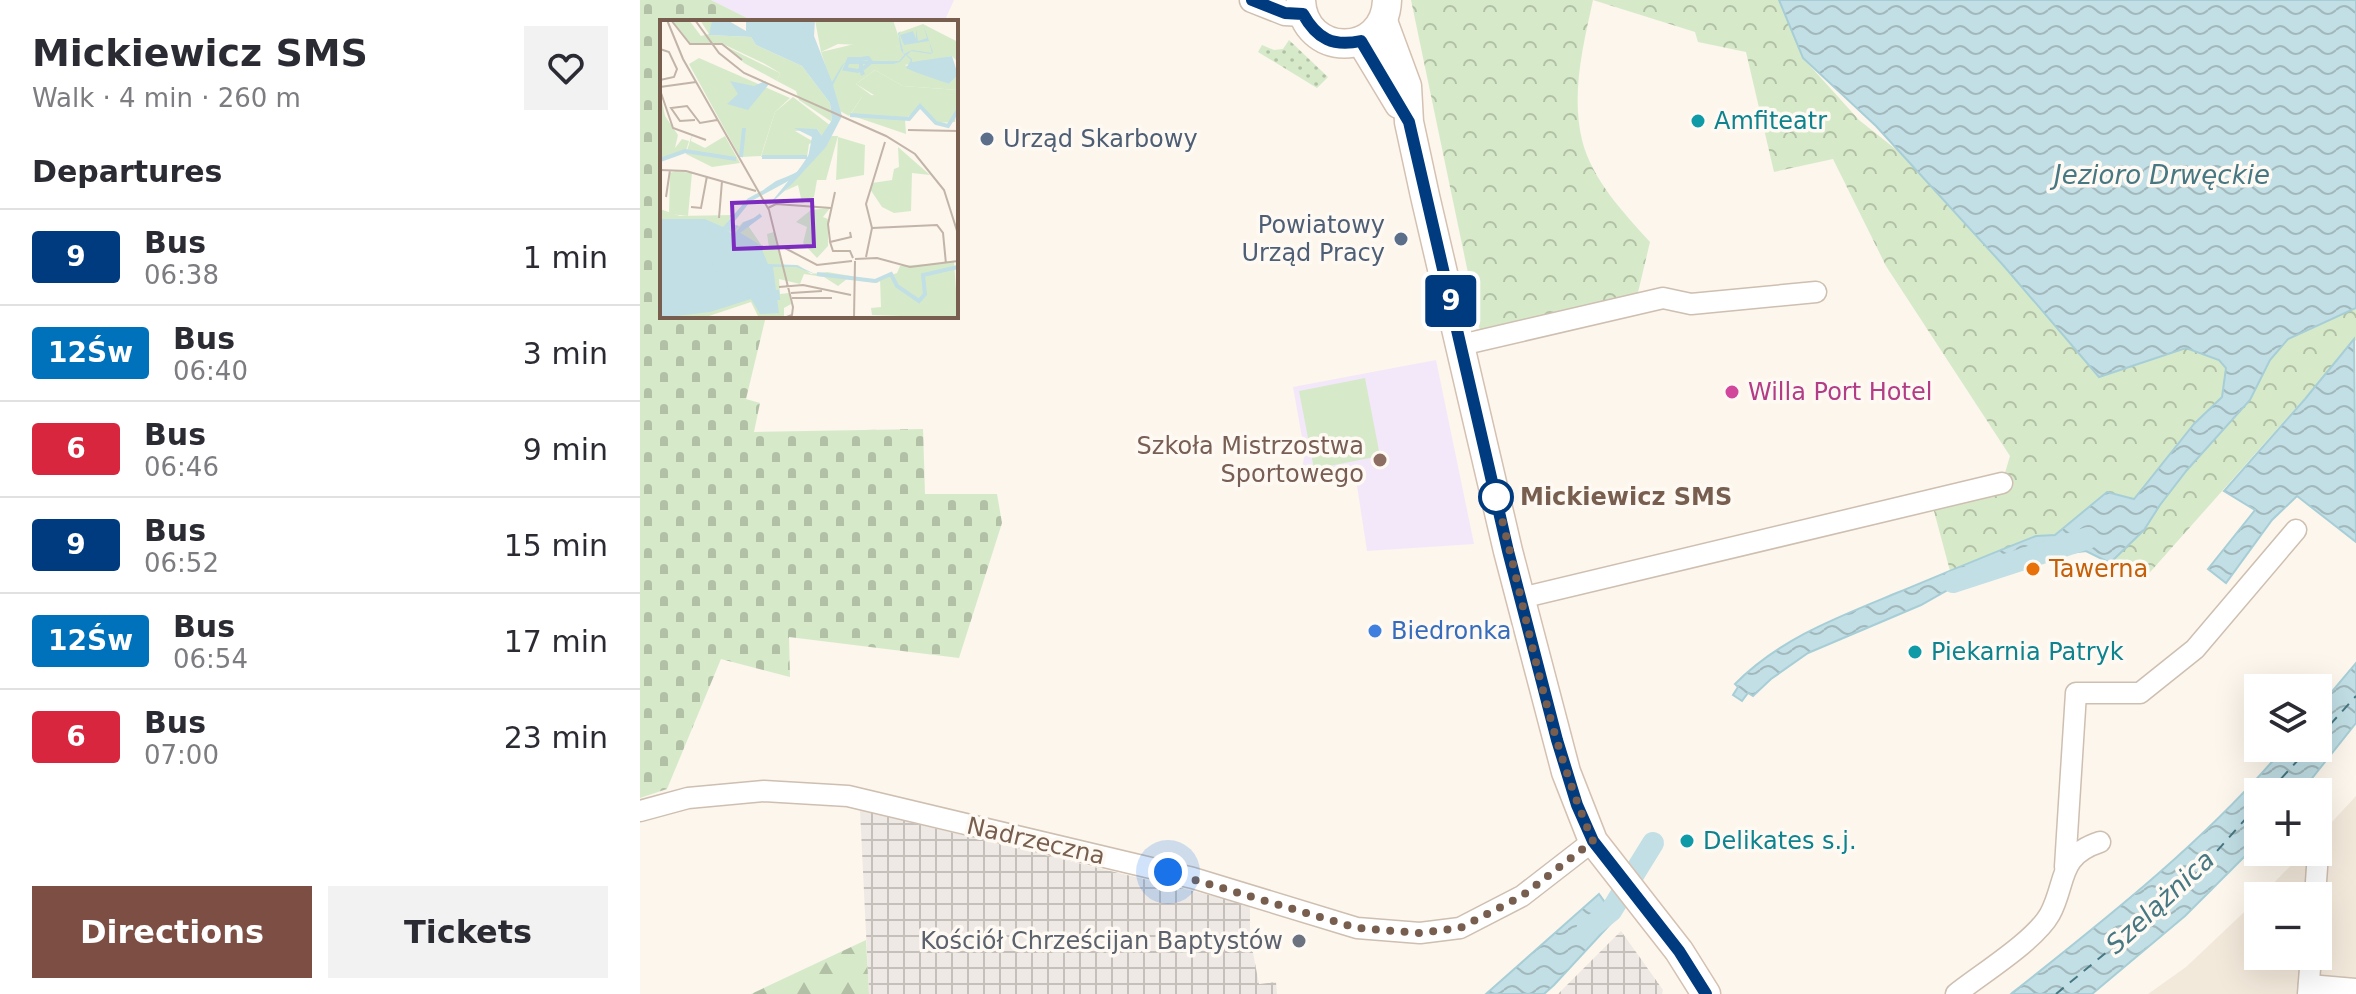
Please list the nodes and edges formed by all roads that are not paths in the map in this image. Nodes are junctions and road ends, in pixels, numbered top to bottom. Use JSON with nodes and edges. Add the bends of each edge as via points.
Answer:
{"nodes":[{"id":1,"x":1252,"y":0,"type":"edge"},
{"id":2,"x":1302,"y":7,"type":"edge"},
{"id":3,"x":1385,"y":10,"type":"edge"},
{"id":4,"x":1361,"y":41,"type":"junction"},
{"id":5,"x":1409,"y":122,"type":"junction"},
{"id":6,"x":1816,"y":292,"type":"dead end"},
{"id":7,"x":1461,"y":345,"type":"junction"},
{"id":8,"x":2002,"y":483,"type":"dead end"},
{"id":9,"x":2296,"y":530,"type":"dead end"},
{"id":10,"x":1521,"y":598,"type":"junction"},
{"id":11,"x":640,"y":811,"type":"edge"},
{"id":12,"x":1593,"y":841,"type":"junction"},
{"id":13,"x":2100,"y":842,"type":"dead end"},
{"id":14,"x":2065,"y":867,"type":"junction"},
{"id":15,"x":2310,"y":970,"type":"edge"},
{"id":16,"x":2356,"y":989,"type":"edge"},
{"id":17,"x":2308,"y":990,"type":"edge"},
{"id":18,"x":1706,"y":994,"type":"edge"},
{"id":19,"x":1956,"y":994,"type":"edge"}],
"edges":[{"from":1,"to":2,"type":"street","via":[[1285,13]]},
{"from":2,"to":4,"type":"main road","via":[[1312,30],[1326,41]]},
{"from":3,"to":4,"type":"main road","via":[[1374,33]]},
{"from":3,"to":5,"type":"main road","via":[[1407,86]]},
{"from":4,"to":5,"type":"main road"},
{"from":5,"to":7,"type":"main road"},
{"from":6,"to":7,"type":"street","via":[[1691,304],[1663,298]]},
{"from":7,"to":10,"type":"main road"},
{"from":8,"to":10,"type":"street"},
{"from":9,"to":14,"type":"street","via":[[2195,649],[2140,693],[2076,693]]},
{"from":10,"to":12,"type":"main road","via":[[1566,772]]},
{"from":11,"to":12,"type":"street","name":"Nadrzeczna","via":[[688,798],[764,791],[848,796],[1193,878],[1357,928],[1420,933],[1460,928],[1522,896]]},
{"from":12,"to":18,"type":"main road"},
{"from":13,"to":14,"type":"street","via":[[2086,847]]},
{"from":14,"to":19,"type":"street","via":[[2040,928]]},
{"from":15,"to":17,"type":"street"},
{"from":16,"to":17,"type":"street"}]}
